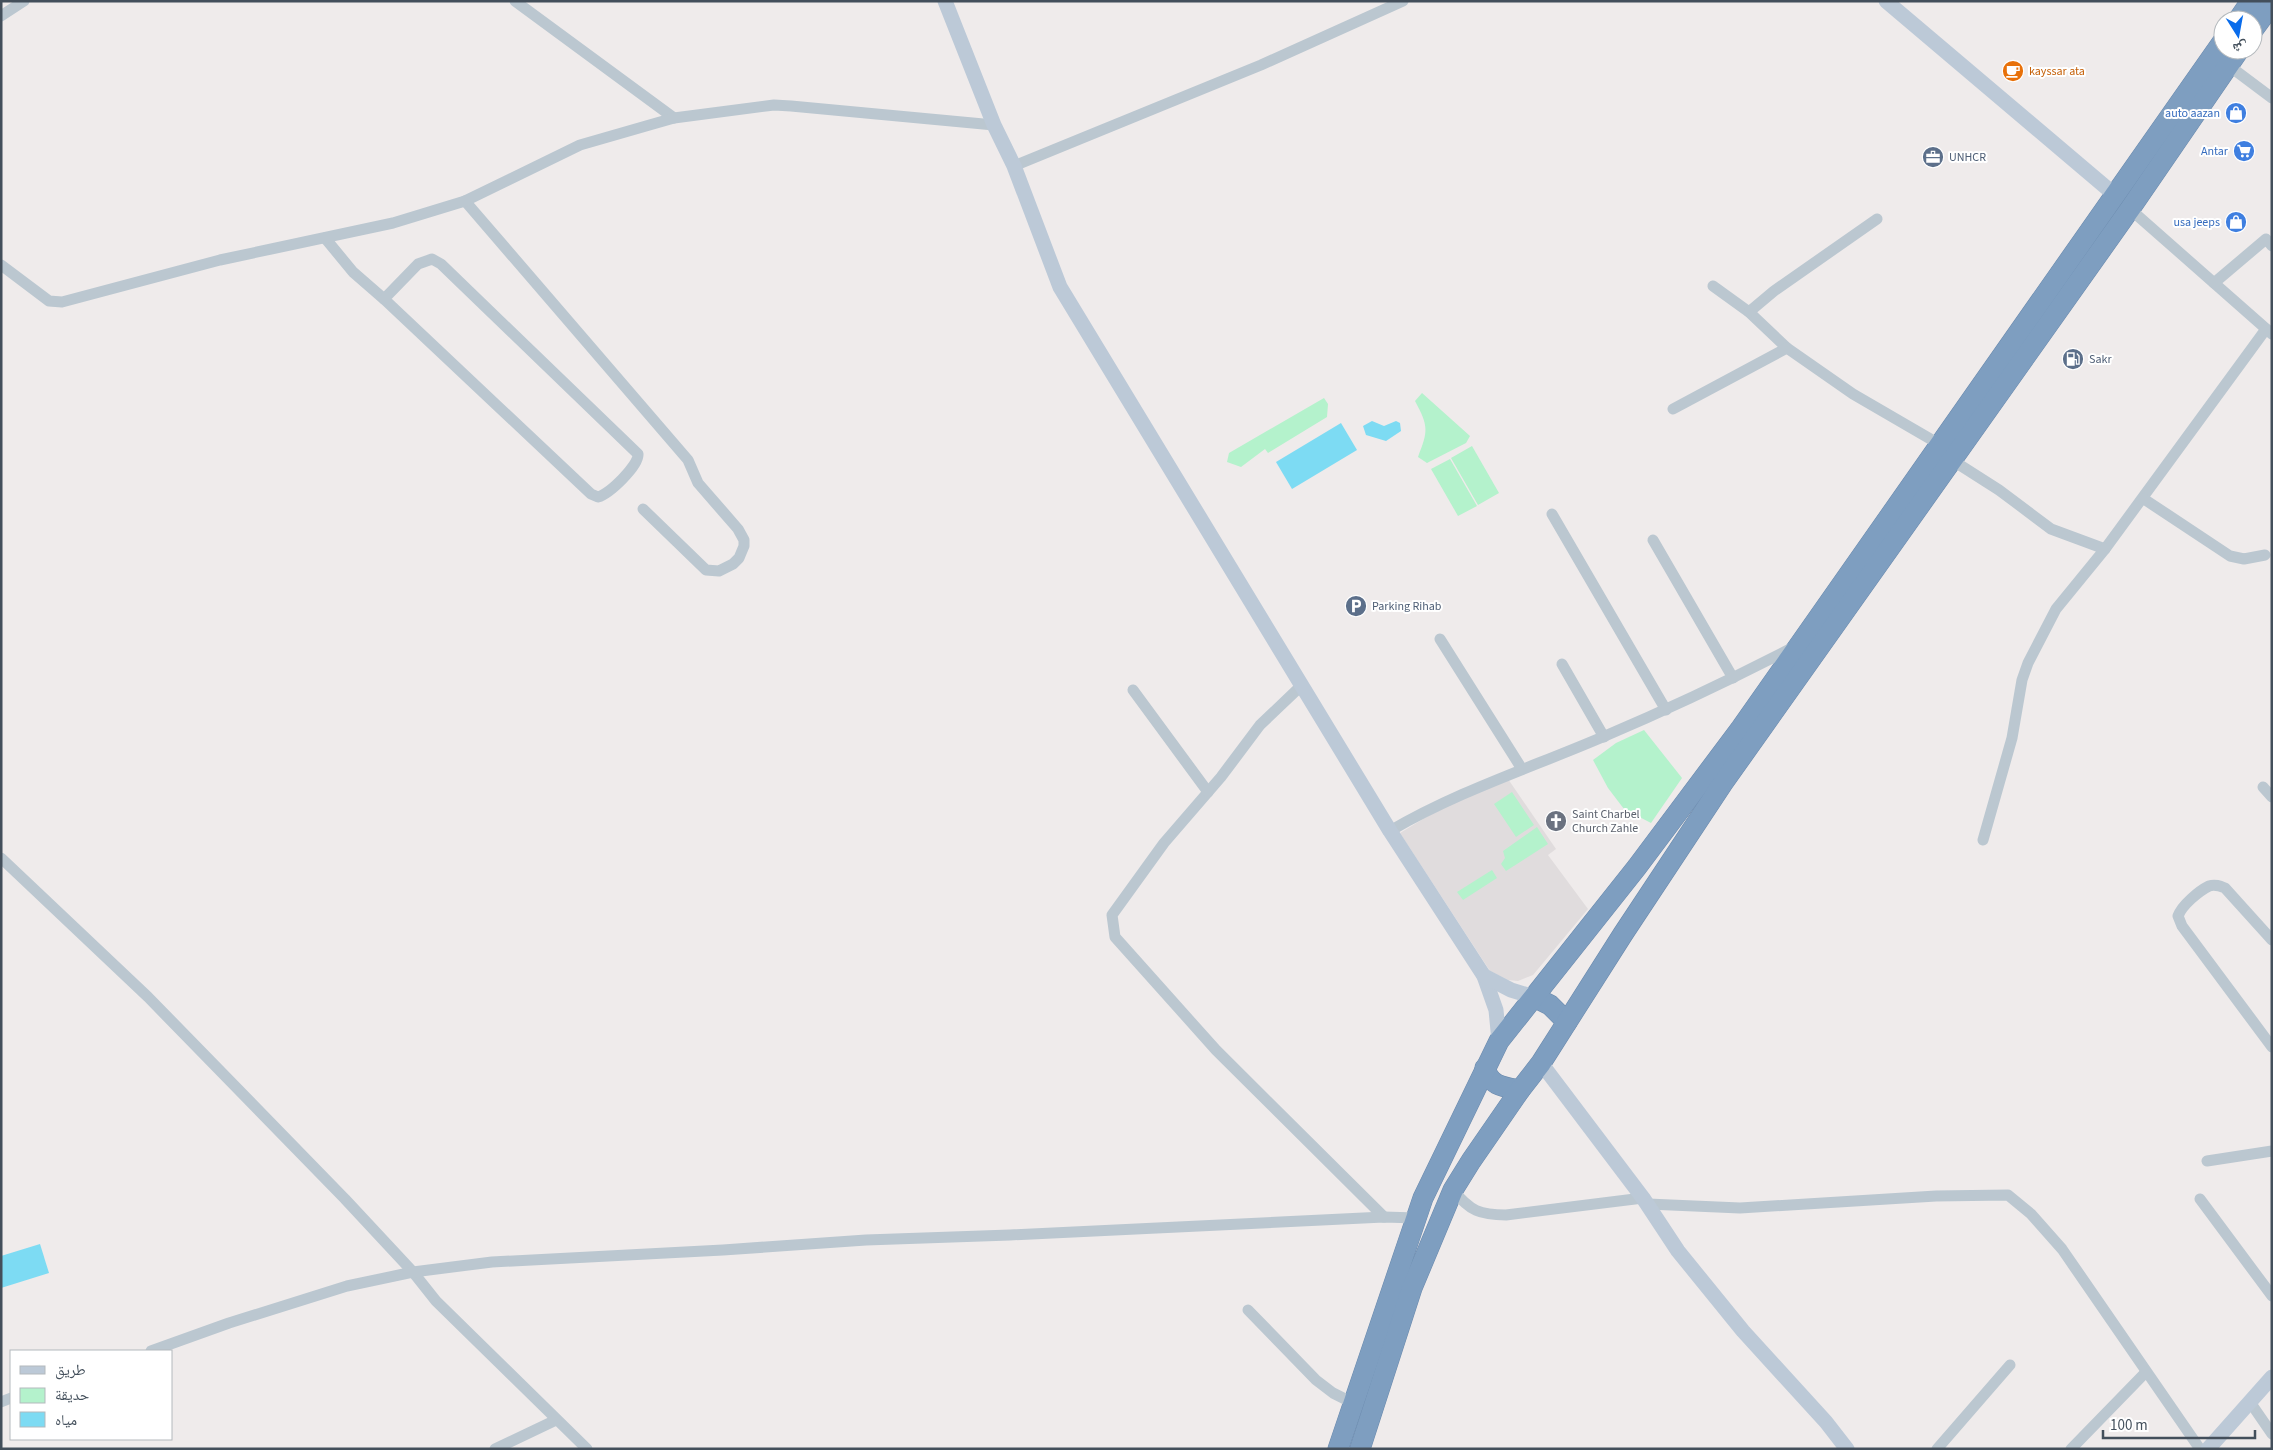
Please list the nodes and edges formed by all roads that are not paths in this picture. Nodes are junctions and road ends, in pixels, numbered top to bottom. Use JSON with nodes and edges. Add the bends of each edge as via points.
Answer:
{"nodes":[{"id":1,"x":24,"y":1,"type":"edge"},
{"id":2,"x":515,"y":1,"type":"edge"},
{"id":3,"x":946,"y":1,"type":"edge"},
{"id":4,"x":1403,"y":1,"type":"edge"},
{"id":5,"x":1886,"y":1,"type":"edge"},
{"id":6,"x":2272,"y":4,"type":"edge"},
{"id":7,"x":1,"y":16,"type":"edge"},
{"id":8,"x":2263,"y":16,"type":"edge"},
{"id":9,"x":2213,"y":56,"type":"edge"},
{"id":10,"x":2232,"y":60,"type":"edge"},
{"id":11,"x":2237,"y":60,"type":"edge"},
{"id":12,"x":2272,"y":98,"type":"edge"},
{"id":13,"x":674,"y":118,"type":"junction"},
{"id":14,"x":994,"y":125,"type":"junction"},
{"id":15,"x":1014,"y":166,"type":"junction"},
{"id":16,"x":2115,"y":195,"type":"junction"},
{"id":17,"x":465,"y":201,"type":"junction"},
{"id":18,"x":2130,"y":209,"type":"junction"},
{"id":19,"x":1877,"y":218,"type":"dead end"},
{"id":20,"x":325,"y":238,"type":"junction"},
{"id":21,"x":2272,"y":246,"type":"edge"},
{"id":22,"x":1,"y":265,"type":"edge"},
{"id":23,"x":2214,"y":283,"type":"junction"},
{"id":24,"x":1713,"y":286,"type":"dead end"},
{"id":25,"x":384,"y":299,"type":"junction"},
{"id":26,"x":1748,"y":312,"type":"junction"},
{"id":27,"x":2269,"y":332,"type":"edge"},
{"id":28,"x":1787,"y":348,"type":"junction"},
{"id":29,"x":1673,"y":409,"type":"dead end"},
{"id":30,"x":1938,"y":444,"type":"junction"},
{"id":31,"x":1952,"y":460,"type":"junction"},
{"id":32,"x":2144,"y":499,"type":"junction"},
{"id":33,"x":643,"y":509,"type":"dead end"},
{"id":34,"x":1552,"y":514,"type":"dead end"},
{"id":35,"x":1654,"y":540,"type":"dead end"},
{"id":36,"x":2106,"y":549,"type":"junction"},
{"id":37,"x":2265,"y":555,"type":"dead end"},
{"id":38,"x":1440,"y":638,"type":"dead end"},
{"id":39,"x":1798,"y":645,"type":"junction"},
{"id":40,"x":1562,"y":664,"type":"dead end"},
{"id":41,"x":1733,"y":678,"type":"junction"},
{"id":42,"x":1302,"y":685,"type":"junction"},
{"id":43,"x":1133,"y":690,"type":"dead end"},
{"id":44,"x":1666,"y":710,"type":"junction"},
{"id":45,"x":1604,"y":737,"type":"junction"},
{"id":46,"x":1522,"y":769,"type":"junction"},
{"id":47,"x":2263,"y":787,"type":"dead end"},
{"id":48,"x":1208,"y":792,"type":"junction"},
{"id":49,"x":2272,"y":797,"type":"edge"},
{"id":50,"x":1390,"y":830,"type":"junction"},
{"id":51,"x":1983,"y":840,"type":"dead end"},
{"id":52,"x":1,"y":858,"type":"edge"},
{"id":53,"x":2272,"y":940,"type":"edge"},
{"id":54,"x":1484,"y":976,"type":"junction"},
{"id":55,"x":1534,"y":996,"type":"junction"},
{"id":56,"x":1567,"y":1022,"type":"junction"},
{"id":57,"x":1499,"y":1041,"type":"junction"},
{"id":58,"x":2272,"y":1047,"type":"edge"},
{"id":59,"x":1541,"y":1064,"type":"junction"},
{"id":60,"x":1485,"y":1068,"type":"junction"},
{"id":61,"x":1520,"y":1090,"type":"junction"},
{"id":62,"x":2272,"y":1151,"type":"edge"},
{"id":63,"x":2207,"y":1161,"type":"dead end"},
{"id":64,"x":1453,"y":1190,"type":"junction"},
{"id":65,"x":2200,"y":1199,"type":"dead end"},
{"id":66,"x":1646,"y":1201,"type":"junction"},
{"id":67,"x":1384,"y":1217,"type":"junction"},
{"id":68,"x":1416,"y":1218,"type":"junction"},
{"id":69,"x":413,"y":1272,"type":"junction"},
{"id":70,"x":2272,"y":1296,"type":"edge"},
{"id":71,"x":1248,"y":1310,"type":"dead end"},
{"id":72,"x":154,"y":1350,"type":"edge"},
{"id":73,"x":2010,"y":1365,"type":"dead end"},
{"id":74,"x":2146,"y":1372,"type":"junction"},
{"id":75,"x":2272,"y":1377,"type":"edge"},
{"id":76,"x":2250,"y":1402,"type":"junction"},
{"id":77,"x":1353,"y":1403,"type":"junction"},
{"id":78,"x":556,"y":1420,"type":"junction"},
{"id":79,"x":2272,"y":1434,"type":"edge"},
{"id":80,"x":495,"y":1449,"type":"edge"},
{"id":81,"x":587,"y":1449,"type":"edge"},
{"id":82,"x":1338,"y":1449,"type":"edge"},
{"id":83,"x":1360,"y":1449,"type":"edge"},
{"id":84,"x":1847,"y":1449,"type":"edge"},
{"id":85,"x":1937,"y":1449,"type":"edge"},
{"id":86,"x":2071,"y":1449,"type":"edge"},
{"id":87,"x":2200,"y":1449,"type":"edge"},
{"id":88,"x":2208,"y":1449,"type":"edge"}],
"edges":[{"from":1,"to":7,"type":"street"},
{"from":2,"to":13,"type":"street"},
{"from":3,"to":14,"type":"street"},
{"from":4,"to":15,"type":"street","via":[[1261,65]]},
{"from":5,"to":16,"type":"street"},
{"from":6,"to":8,"type":"highway"},
{"from":9,"to":16,"type":"highway"},
{"from":10,"to":18,"type":"highway"},
{"from":11,"to":12,"type":"street"},
{"from":13,"to":14,"type":"street","via":[[774,105]]},
{"from":13,"to":17,"type":"street","via":[[580,146]]},
{"from":14,"to":15,"type":"street"},
{"from":15,"to":42,"type":"street","via":[[1060,286]]},
{"from":16,"to":30,"type":"highway"},
{"from":17,"to":20,"type":"street","via":[[393,223]]},
{"from":17,"to":33,"type":"street","via":[[688,460],[698,483],[742,535],[744,546],[739,558],[726,569],[706,570]]},
{"from":18,"to":23,"type":"street"},
{"from":18,"to":31,"type":"highway"},
{"from":19,"to":26,"type":"street"},
{"from":20,"to":22,"type":"street","via":[[220,260],[62,302],[49,301]]},
{"from":20,"to":25,"type":"street","via":[[353,272]]},
{"from":21,"to":23,"type":"street","via":[[2266,239]]},
{"from":23,"to":27,"type":"street"},
{"from":24,"to":26,"type":"street"},
{"from":25,"to":25,"type":"street","via":[[591,494],[598,497],[608,492],[636,464],[638,454],[441,264],[432,259],[418,264]]},
{"from":26,"to":28,"type":"street"},
{"from":27,"to":32,"type":"street"},
{"from":28,"to":29,"type":"street"},
{"from":28,"to":30,"type":"street","via":[[1853,394]]},
{"from":30,"to":39,"type":"highway"},
{"from":31,"to":36,"type":"street","via":[[2051,529]]},
{"from":31,"to":56,"type":"highway","via":[[1723,782]]},
{"from":32,"to":36,"type":"street"},
{"from":32,"to":37,"type":"street","via":[[2230,556],[2244,559]]},
{"from":34,"to":44,"type":"street"},
{"from":35,"to":41,"type":"street"},
{"from":36,"to":51,"type":"street","via":[[2056,609],[2028,663],[2012,738]]},
{"from":38,"to":46,"type":"street"},
{"from":39,"to":41,"type":"street"},
{"from":39,"to":55,"type":"highway","via":[[1709,772]]},
{"from":40,"to":45,"type":"street"},
{"from":41,"to":44,"type":"street"},
{"from":42,"to":48,"type":"street","via":[[1260,725]]},
{"from":42,"to":50,"type":"street"},
{"from":43,"to":48,"type":"street"},
{"from":44,"to":45,"type":"street"},
{"from":45,"to":46,"type":"street"},
{"from":46,"to":50,"type":"street","via":[[1461,793]]},
{"from":47,"to":49,"type":"street"},
{"from":48,"to":67,"type":"street","via":[[1164,843],[1112,915],[1115,937],[1216,1050]]},
{"from":50,"to":54,"type":"street"},
{"from":52,"to":69,"type":"street","via":[[128,976]]},
{"from":53,"to":58,"type":"street","via":[[2225,888],[2218,885],[2210,886],[2180,908],[2178,916],[2187,934]]},
{"from":54,"to":55,"type":"street","via":[[1512,990]]},
{"from":54,"to":57,"type":"street","via":[[1496,1010]]},
{"from":55,"to":56,"type":"highway","via":[[1550,1005]]},
{"from":55,"to":57,"type":"highway"},
{"from":56,"to":59,"type":"highway"},
{"from":57,"to":60,"type":"highway"},
{"from":59,"to":61,"type":"highway"},
{"from":59,"to":66,"type":"street"},
{"from":60,"to":61,"type":"highway","via":[[1487,1076],[1495,1084]]},
{"from":60,"to":68,"type":"highway"},
{"from":61,"to":64,"type":"highway"},
{"from":62,"to":63,"type":"street"},
{"from":64,"to":66,"type":"street","via":[[1464,1204],[1486,1215]]},
{"from":64,"to":83,"type":"highway","via":[[1412,1288]]},
{"from":65,"to":70,"type":"street"},
{"from":66,"to":74,"type":"street","via":[[1740,1208],[2008,1195],[2031,1214],[2062,1249]]},
{"from":66,"to":84,"type":"street","via":[[1678,1251],[1709,1290]]},
{"from":67,"to":68,"type":"street"},
{"from":67,"to":69,"type":"street","via":[[866,1240],[492,1262]]},
{"from":68,"to":77,"type":"highway"},
{"from":69,"to":72,"type":"street","via":[[347,1286]]},
{"from":69,"to":78,"type":"street","via":[[436,1301]]},
{"from":71,"to":77,"type":"street","via":[[1325,1388]]},
{"from":73,"to":85,"type":"street"},
{"from":74,"to":86,"type":"street"},
{"from":74,"to":87,"type":"street"},
{"from":75,"to":76,"type":"street"},
{"from":76,"to":79,"type":"street"},
{"from":76,"to":88,"type":"street"},
{"from":77,"to":82,"type":"highway"},
{"from":78,"to":80,"type":"street"},
{"from":78,"to":81,"type":"street"}]}
